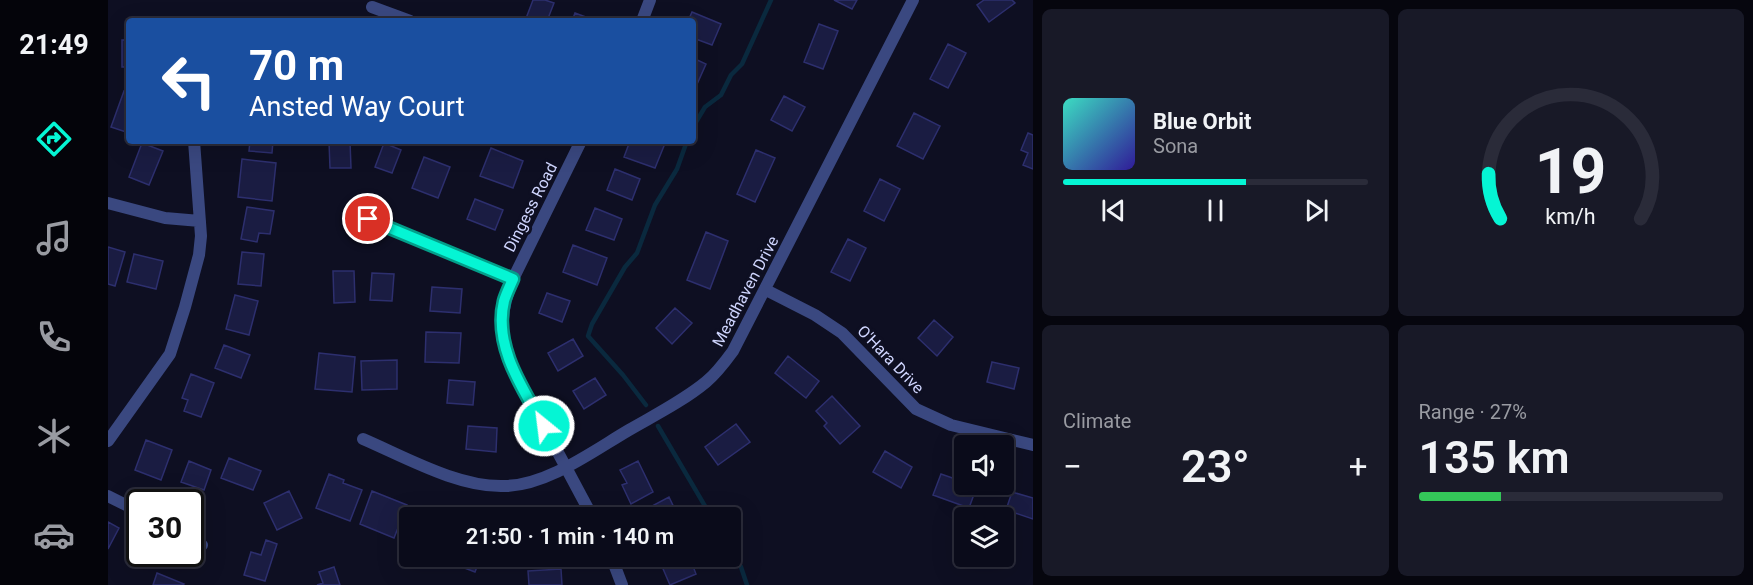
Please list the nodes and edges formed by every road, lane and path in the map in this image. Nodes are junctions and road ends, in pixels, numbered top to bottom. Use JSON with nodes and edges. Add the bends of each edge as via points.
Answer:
{"nodes":[{"id":1,"x":650,"y":0,"type":"edge"},
{"id":2,"x":913,"y":0,"type":"edge"},
{"id":3,"x":372,"y":7,"type":"dead end"},
{"id":4,"x":402,"y":18,"type":"edge"},
{"id":5,"x":643,"y":18,"type":"edge"},
{"id":6,"x":194,"y":144,"type":"edge"},
{"id":7,"x":580,"y":144,"type":"edge"},
{"id":8,"x":108,"y":203,"type":"edge"},
{"id":9,"x":368,"y":219,"type":"dead end"},
{"id":10,"x":200,"y":221,"type":"junction"},
{"id":11,"x":513,"y":279,"type":"junction"},
{"id":12,"x":766,"y":290,"type":"junction"},
{"id":13,"x":363,"y":439,"type":"dead end"},
{"id":14,"x":108,"y":441,"type":"edge"},
{"id":15,"x":1033,"y":445,"type":"edge"},
{"id":16,"x":566,"y":467,"type":"junction"},
{"id":17,"x":108,"y":495,"type":"edge"},
{"id":18,"x":126,"y":505,"type":"edge"},
{"id":19,"x":587,"y":507,"type":"edge"},
{"id":20,"x":615,"y":567,"type":"edge"},
{"id":21,"x":622,"y":585,"type":"edge"}],
"edges":[{"from":1,"to":5,"type":"street"},
{"from":2,"to":12,"type":"street","name":"Meadhaven Drive"},
{"from":3,"to":4,"type":"street"},
{"from":6,"to":10,"type":"street"},
{"from":7,"to":11,"type":"street","name":"Dingess Road"},
{"from":8,"to":10,"type":"street","via":[[165,218]]},
{"from":9,"to":11,"type":"street"},
{"from":10,"to":14,"type":"street","via":[[199,255],[177,338],[170,354]]},
{"from":11,"to":16,"type":"street","name":"Dingess Road","via":[[504,301],[503,336],[508,359]]},
{"from":12,"to":15,"type":"street","name":"O'Hara Drive","via":[[842,333],[916,409],[951,425]]},
{"from":12,"to":16,"type":"street","name":"Meadhaven Drive","via":[[733,351],[708,380],[687,397]]},
{"from":13,"to":16,"type":"street","name":"Meadhaven Drive","via":[[444,473],[487,485],[524,484]]},
{"from":16,"to":19,"type":"street","name":"Dingess Road"},
{"from":17,"to":18,"type":"street"},
{"from":20,"to":21,"type":"street"}]}
